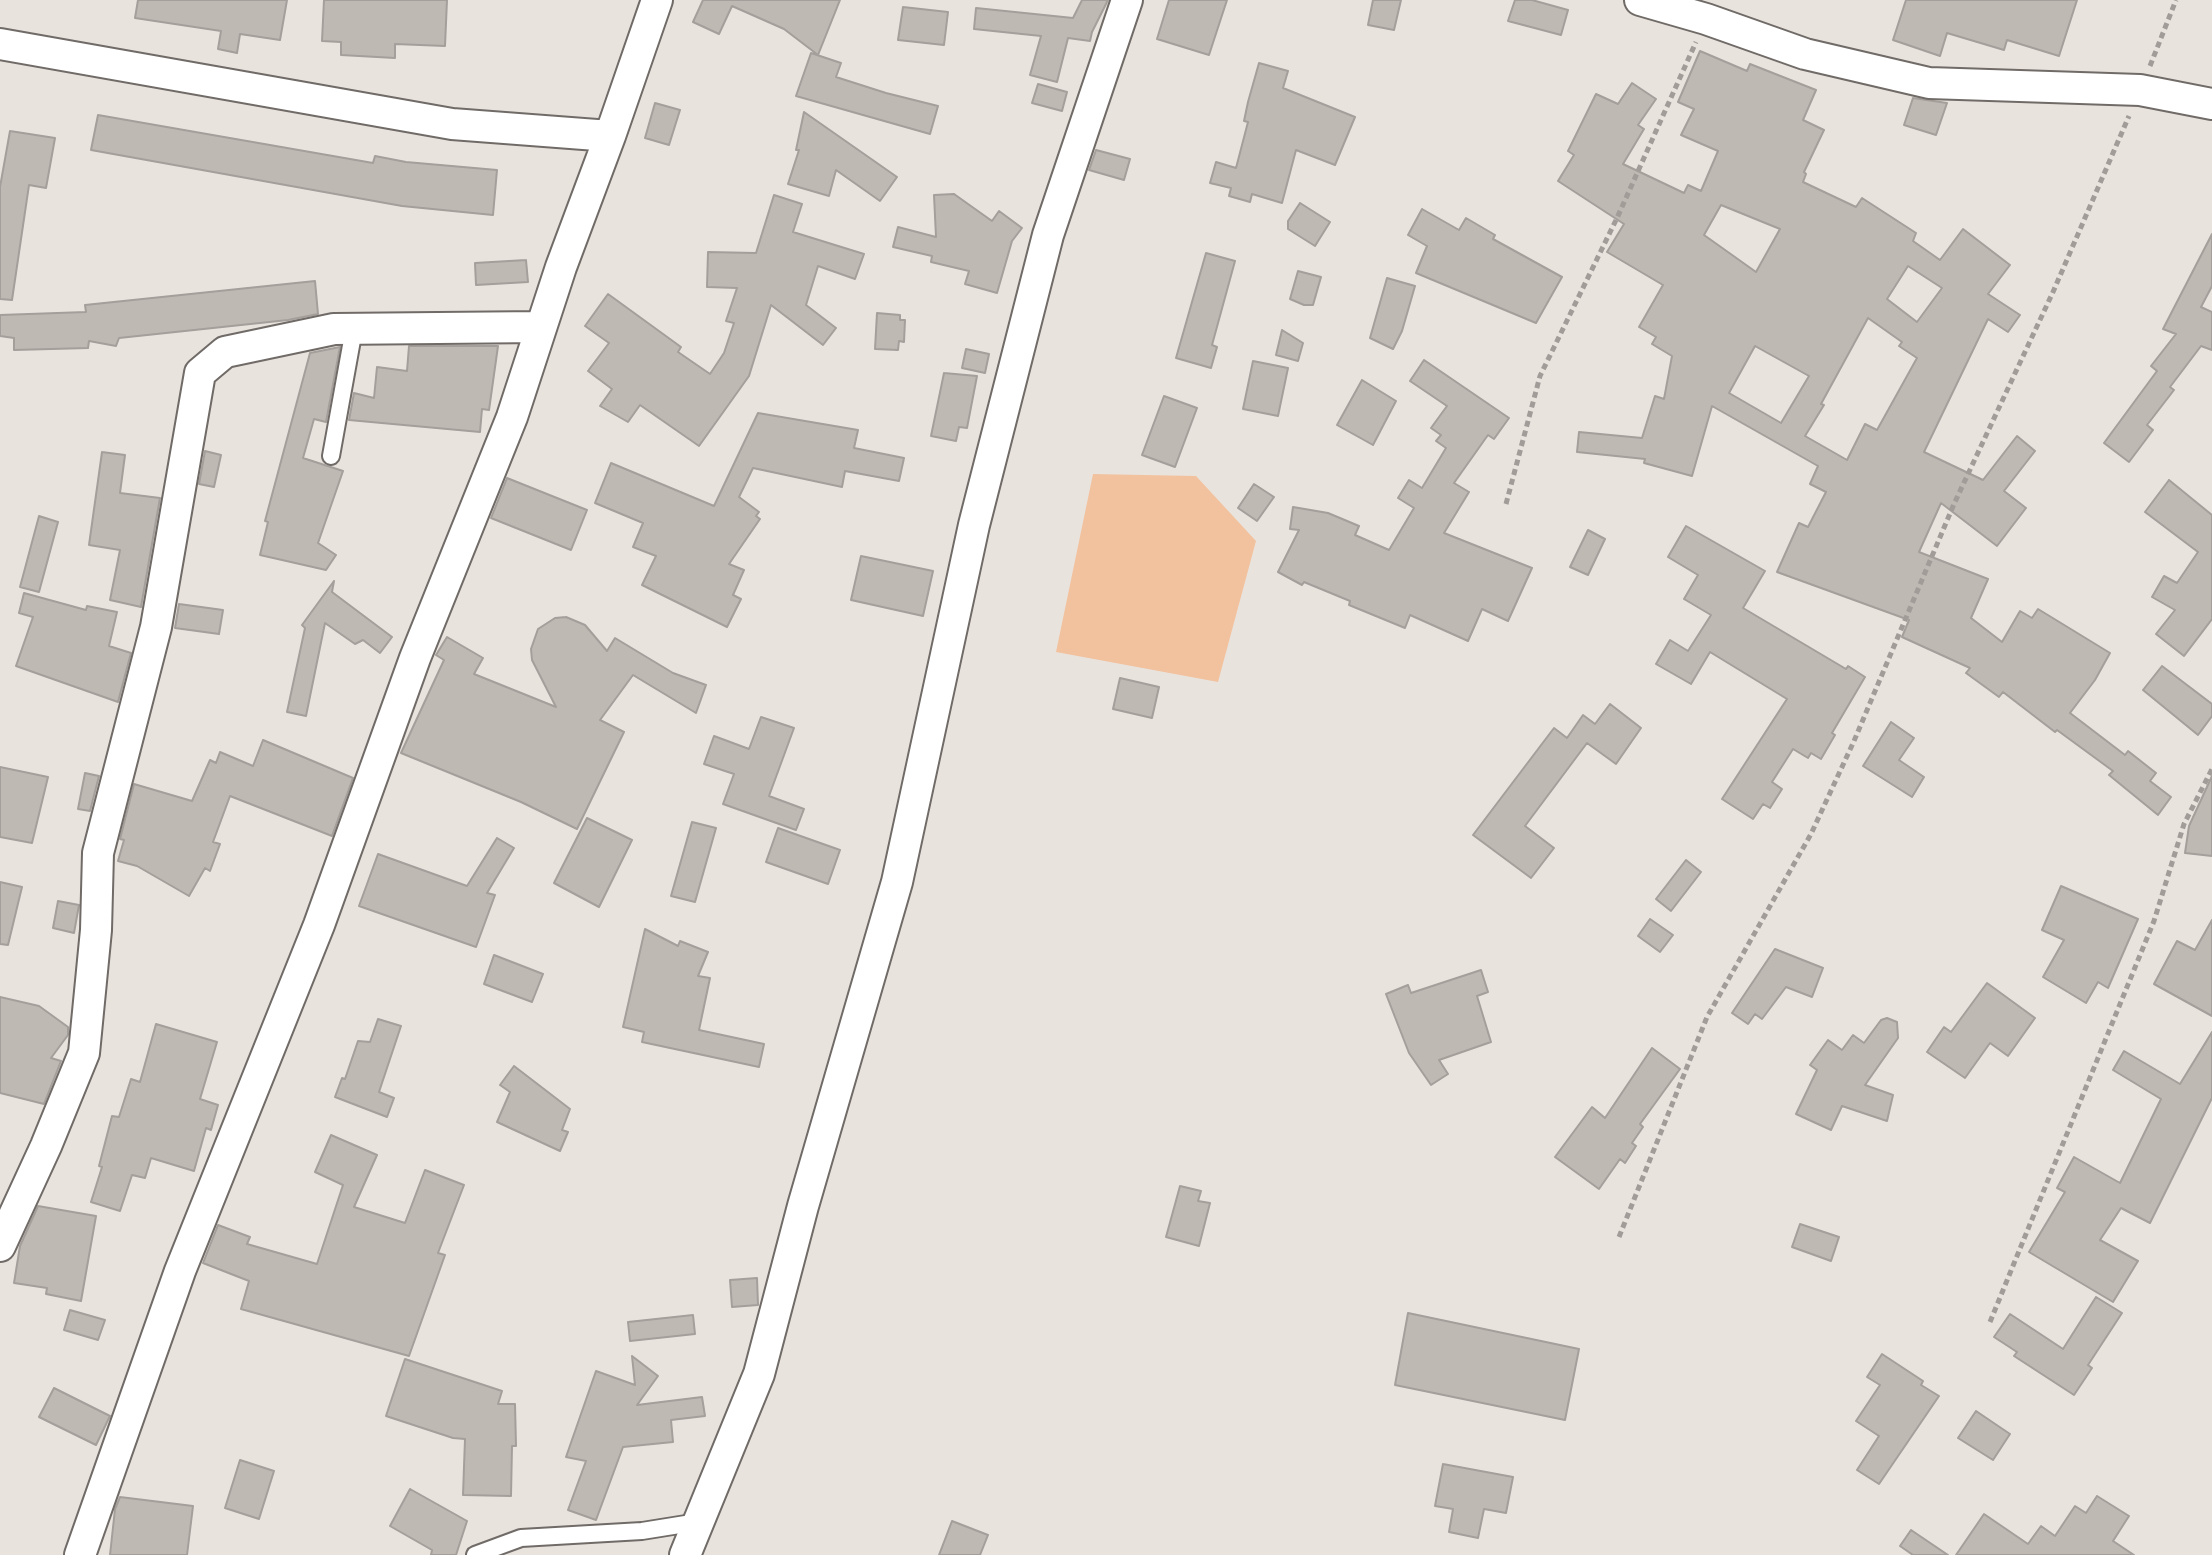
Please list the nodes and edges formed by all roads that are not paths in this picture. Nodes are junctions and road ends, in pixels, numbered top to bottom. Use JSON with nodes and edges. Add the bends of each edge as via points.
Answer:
{"nodes":[{"id":1,"x":657,"y":0,"type":"edge"},
{"id":2,"x":1127,"y":0,"type":"edge"},
{"id":3,"x":1640,"y":0,"type":"edge"},
{"id":4,"x":0,"y":44,"type":"edge"},
{"id":5,"x":2212,"y":104,"type":"edge"},
{"id":6,"x":610,"y":136,"type":"junction"},
{"id":7,"x":541,"y":327,"type":"junction"},
{"id":8,"x":354,"y":329,"type":"junction"},
{"id":9,"x":331,"y":456,"type":"dead end"},
{"id":10,"x":0,"y":1246,"type":"edge"},
{"id":11,"x":698,"y":1522,"type":"junction"},
{"id":12,"x":80,"y":1555,"type":"edge"},
{"id":13,"x":475,"y":1555,"type":"edge"},
{"id":14,"x":685,"y":1555,"type":"edge"}],
"edges":[{"from":1,"to":6,"type":"street"},
{"from":2,"to":11,"type":"street","via":[[1048,235],[974,525],[897,882],[759,1374]]},
{"from":3,"to":5,"type":"street","via":[[1805,54],[1929,83],[2140,90]]},
{"from":4,"to":6,"type":"street","via":[[452,124]]},
{"from":6,"to":7,"type":"street"},
{"from":7,"to":8,"type":"street"},
{"from":7,"to":12,"type":"street","via":[[512,417],[415,658],[319,925],[180,1271]]},
{"from":8,"to":9,"type":"lane"},
{"from":8,"to":10,"type":"street","via":[[225,352],[200,373],[156,627],[98,853],[84,1053]]},
{"from":11,"to":13,"type":"lane","via":[[521,1538]]},
{"from":11,"to":14,"type":"street"}]}
